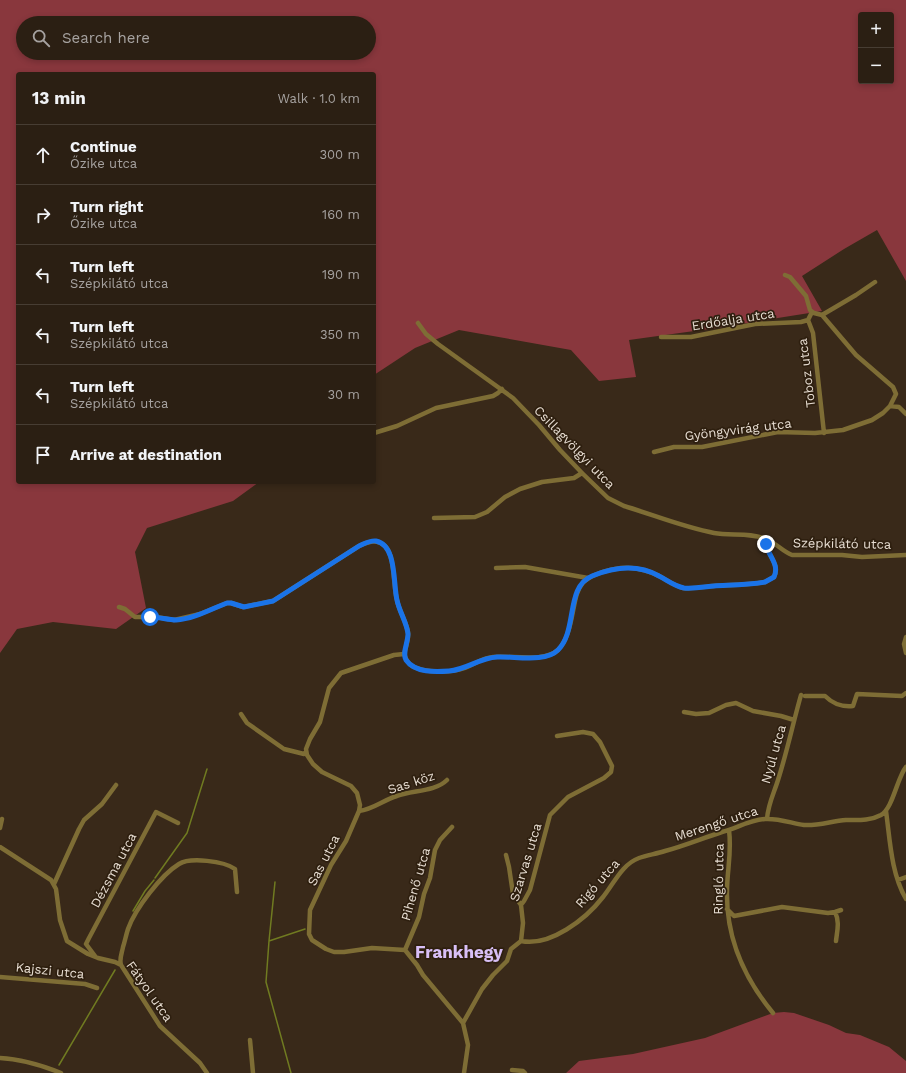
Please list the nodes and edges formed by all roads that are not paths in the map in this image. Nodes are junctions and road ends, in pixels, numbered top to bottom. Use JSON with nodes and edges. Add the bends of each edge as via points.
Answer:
{"nodes":[{"id":1,"x":785,"y":276,"type":"dead end"},
{"id":2,"x":874,"y":282,"type":"dead end"},
{"id":3,"x":812,"y":312,"type":"junction"},
{"id":4,"x":822,"y":315,"type":"junction"},
{"id":5,"x":808,"y":320,"type":"junction"},
{"id":6,"x":418,"y":323,"type":"dead end"},
{"id":7,"x":661,"y":337,"type":"dead end"},
{"id":8,"x":502,"y":389,"type":"junction"},
{"id":9,"x":890,"y":406,"type":"junction"},
{"id":10,"x":906,"y":414,"type":"edge"},
{"id":11,"x":376,"y":432,"type":"edge"},
{"id":12,"x":824,"y":433,"type":"junction"},
{"id":13,"x":654,"y":452,"type":"dead end"},
{"id":14,"x":582,"y":473,"type":"junction"},
{"id":15,"x":434,"y":518,"type":"dead end"},
{"id":16,"x":766,"y":539,"type":"junction"},
{"id":17,"x":906,"y":555,"type":"edge"},
{"id":18,"x":496,"y":568,"type":"dead end"},
{"id":19,"x":588,"y":578,"type":"junction"},
{"id":20,"x":119,"y":606,"type":"dead end"},
{"id":21,"x":906,"y":637,"type":"edge"},
{"id":22,"x":906,"y":653,"type":"edge"},
{"id":23,"x":404,"y":654,"type":"junction"},
{"id":24,"x":906,"y":693,"type":"edge"},
{"id":25,"x":684,"y":712,"type":"dead end"},
{"id":26,"x":241,"y":714,"type":"dead end"},
{"id":27,"x":794,"y":720,"type":"junction"},
{"id":28,"x":557,"y":736,"type":"dead end"},
{"id":29,"x":306,"y":752,"type":"junction"},
{"id":30,"x":906,"y":767,"type":"edge"},
{"id":31,"x":447,"y":780,"type":"dead end"},
{"id":32,"x":116,"y":785,"type":"dead end"},
{"id":33,"x":359,"y":811,"type":"junction"},
{"id":34,"x":886,"y":811,"type":"junction"},
{"id":35,"x":2,"y":819,"type":"dead end"},
{"id":36,"x":767,"y":819,"type":"junction"},
{"id":37,"x":178,"y":823,"type":"dead end"},
{"id":38,"x":452,"y":827,"type":"dead end"},
{"id":39,"x":0,"y":828,"type":"edge"},
{"id":40,"x":729,"y":830,"type":"junction"},
{"id":41,"x":0,"y":847,"type":"edge"},
{"id":42,"x":506,"y":855,"type":"dead end"},
{"id":43,"x":647,"y":856,"type":"joint"},
{"id":44,"x":906,"y":877,"type":"edge"},
{"id":45,"x":898,"y":880,"type":"junction"},
{"id":46,"x":54,"y":884,"type":"junction"},
{"id":47,"x":237,"y":892,"type":"dead end"},
{"id":48,"x":906,"y":899,"type":"edge"},
{"id":49,"x":521,"y":904,"type":"junction"},
{"id":50,"x":727,"y":909,"type":"junction"},
{"id":51,"x":841,"y":910,"type":"dead end"},
{"id":52,"x":835,"y":912,"type":"junction"},
{"id":53,"x":521,"y":941,"type":"junction"},
{"id":54,"x":836,"y":941,"type":"dead end"},
{"id":55,"x":405,"y":950,"type":"junction"},
{"id":56,"x":98,"y":958,"type":"junction"},
{"id":57,"x":121,"y":965,"type":"junction"},
{"id":58,"x":0,"y":977,"type":"edge"},
{"id":59,"x":97,"y":988,"type":"dead end"},
{"id":60,"x":772,"y":1012,"type":"dead end"},
{"id":61,"x":463,"y":1023,"type":"junction"},
{"id":62,"x":250,"y":1040,"type":"dead end"},
{"id":63,"x":0,"y":1058,"type":"edge"},
{"id":64,"x":512,"y":1070,"type":"dead end"},
{"id":65,"x":61,"y":1073,"type":"edge"},
{"id":66,"x":207,"y":1073,"type":"edge"},
{"id":67,"x":253,"y":1073,"type":"edge"},
{"id":68,"x":464,"y":1073,"type":"edge"},
{"id":69,"x":525,"y":1073,"type":"edge"}],
"edges":[{"from":1,"to":3,"type":"street","via":[[790,277],[806,296]]},
{"from":2,"to":4,"type":"street"},
{"from":3,"to":4,"type":"street"},
{"from":3,"to":5,"type":"street","name":"Toboz utca"},
{"from":4,"to":9,"type":"street","via":[[856,355],[893,387],[896,394]]},
{"from":5,"to":7,"type":"street","name":"Erdőalja utca","via":[[755,324],[690,337]]},
{"from":5,"to":12,"type":"street","name":"Toboz utca","via":[[813,333]]},
{"from":6,"to":8,"type":"street","name":"Csillagvölgyi utca","via":[[438,344]]},
{"from":8,"to":11,"type":"street","via":[[493,396],[436,408]]},
{"from":8,"to":14,"type":"street","name":"Csillagvölgyi utca","via":[[522,406]]},
{"from":9,"to":10,"type":"street","via":[[900,407]]},
{"from":9,"to":12,"type":"street","name":"Gyöngyvirág utca","via":[[872,420],[843,430]]},
{"from":12,"to":13,"type":"street","name":"Gyöngyvirág utca","via":[[778,432],[702,447],[674,447]]},
{"from":14,"to":15,"type":"street","via":[[574,478],[542,482],[520,489],[505,497],[487,512],[475,517]]},
{"from":14,"to":16,"type":"street","name":"Csillagvölgyi utca","via":[[608,498],[624,506],[705,531]]},
{"from":16,"to":17,"type":"street","name":"Szépkilátó utca","via":[[792,555]]},
{"from":16,"to":19,"type":"street","via":[[776,570],[774,577],[765,582],[691,589],[674,585],[650,571],[631,568],[616,569]]},
{"from":18,"to":19,"type":"street","via":[[525,567]]},
{"from":19,"to":23,"type":"street","via":[[576,595],[565,640],[559,649],[546,657],[493,657],[458,670],[430,671],[412,666]]},
{"from":20,"to":23,"type":"street","via":[[136,617],[174,620],[200,614],[227,603],[244,607],[273,601],[359,546],[376,541],[387,548],[391,559],[397,601],[408,632]]},
{"from":21,"to":22,"type":"street"},
{"from":23,"to":29,"type":"street","via":[[341,673],[329,688],[322,716]]},
{"from":24,"to":27,"type":"street","name":"Nyúl utca","via":[[902,696],[857,694],[853,706],[845,707],[825,696],[803,695]]},
{"from":25,"to":27,"type":"street","via":[[709,713],[736,703],[753,711]]},
{"from":26,"to":29,"type":"street","via":[[247,723],[284,749],[304,754]]},
{"from":27,"to":36,"type":"street","name":"Nyúl utca"},
{"from":28,"to":49,"type":"street","name":"Szarvas utca","via":[[583,732],[594,734],[612,766],[611,772],[568,797],[550,815],[530,890]]},
{"from":29,"to":33,"type":"street","via":[[313,764],[322,772],[352,786],[359,797]]},
{"from":30,"to":34,"type":"street"},
{"from":31,"to":33,"type":"street","name":"Sas köz","via":[[431,788],[399,795],[375,807]]},
{"from":32,"to":46,"type":"street","via":[[102,804],[84,820]]},
{"from":33,"to":55,"type":"street","name":"Sas utca","via":[[310,910],[309,934],[312,940],[334,952],[372,948]]},
{"from":34,"to":36,"type":"street","name":"Merengő utca","via":[[866,820],[806,825]]},
{"from":34,"to":45,"type":"street"},
{"from":35,"to":39,"type":"street"},
{"from":36,"to":40,"type":"street","name":"Merengő utca"},
{"from":37,"to":56,"type":"street","name":"Dézsma utca","via":[[156,812],[86,944]]},
{"from":38,"to":55,"type":"street","name":"Pihenő utca","via":[[435,850],[419,918]]},
{"from":40,"to":43,"type":"street","name":"Merengő utca"},
{"from":40,"to":50,"type":"street","name":"Ringló utca","via":[[731,842]]},
{"from":41,"to":46,"type":"street"},
{"from":42,"to":49,"type":"street","via":[[513,894]]},
{"from":43,"to":53,"type":"street","name":"Rigó utca","via":[[629,864],[602,899],[570,928],[541,942]]},
{"from":44,"to":45,"type":"street"},
{"from":45,"to":48,"type":"street"},
{"from":46,"to":56,"type":"street","name":"Fátyol utca","via":[[60,920],[67,941]]},
{"from":47,"to":57,"type":"street","via":[[236,869],[232,867],[189,860],[180,864],[158,882],[142,903],[128,928]]},
{"from":49,"to":53,"type":"street","name":"Szarvas utca"},
{"from":50,"to":52,"type":"street","via":[[734,916],[782,907]]},
{"from":50,"to":60,"type":"street","name":"Ringló utca","via":[[738,957],[757,993]]},
{"from":51,"to":52,"type":"street"},
{"from":52,"to":54,"type":"street","via":[[838,925]]},
{"from":53,"to":61,"type":"street","via":[[511,948],[507,961],[482,989]]},
{"from":55,"to":61,"type":"street"},
{"from":56,"to":57,"type":"street","name":"Fátyol utca"},
{"from":57,"to":66,"type":"street","name":"Fátyol utca","via":[[160,1026],[200,1063]]},
{"from":58,"to":59,"type":"street","name":"Kajszi utca","via":[[85,984]]},
{"from":61,"to":68,"type":"street","via":[[468,1045]]},
{"from":62,"to":67,"type":"street"},
{"from":63,"to":65,"type":"street","via":[[24,1060]]},
{"from":64,"to":69,"type":"street"}]}
